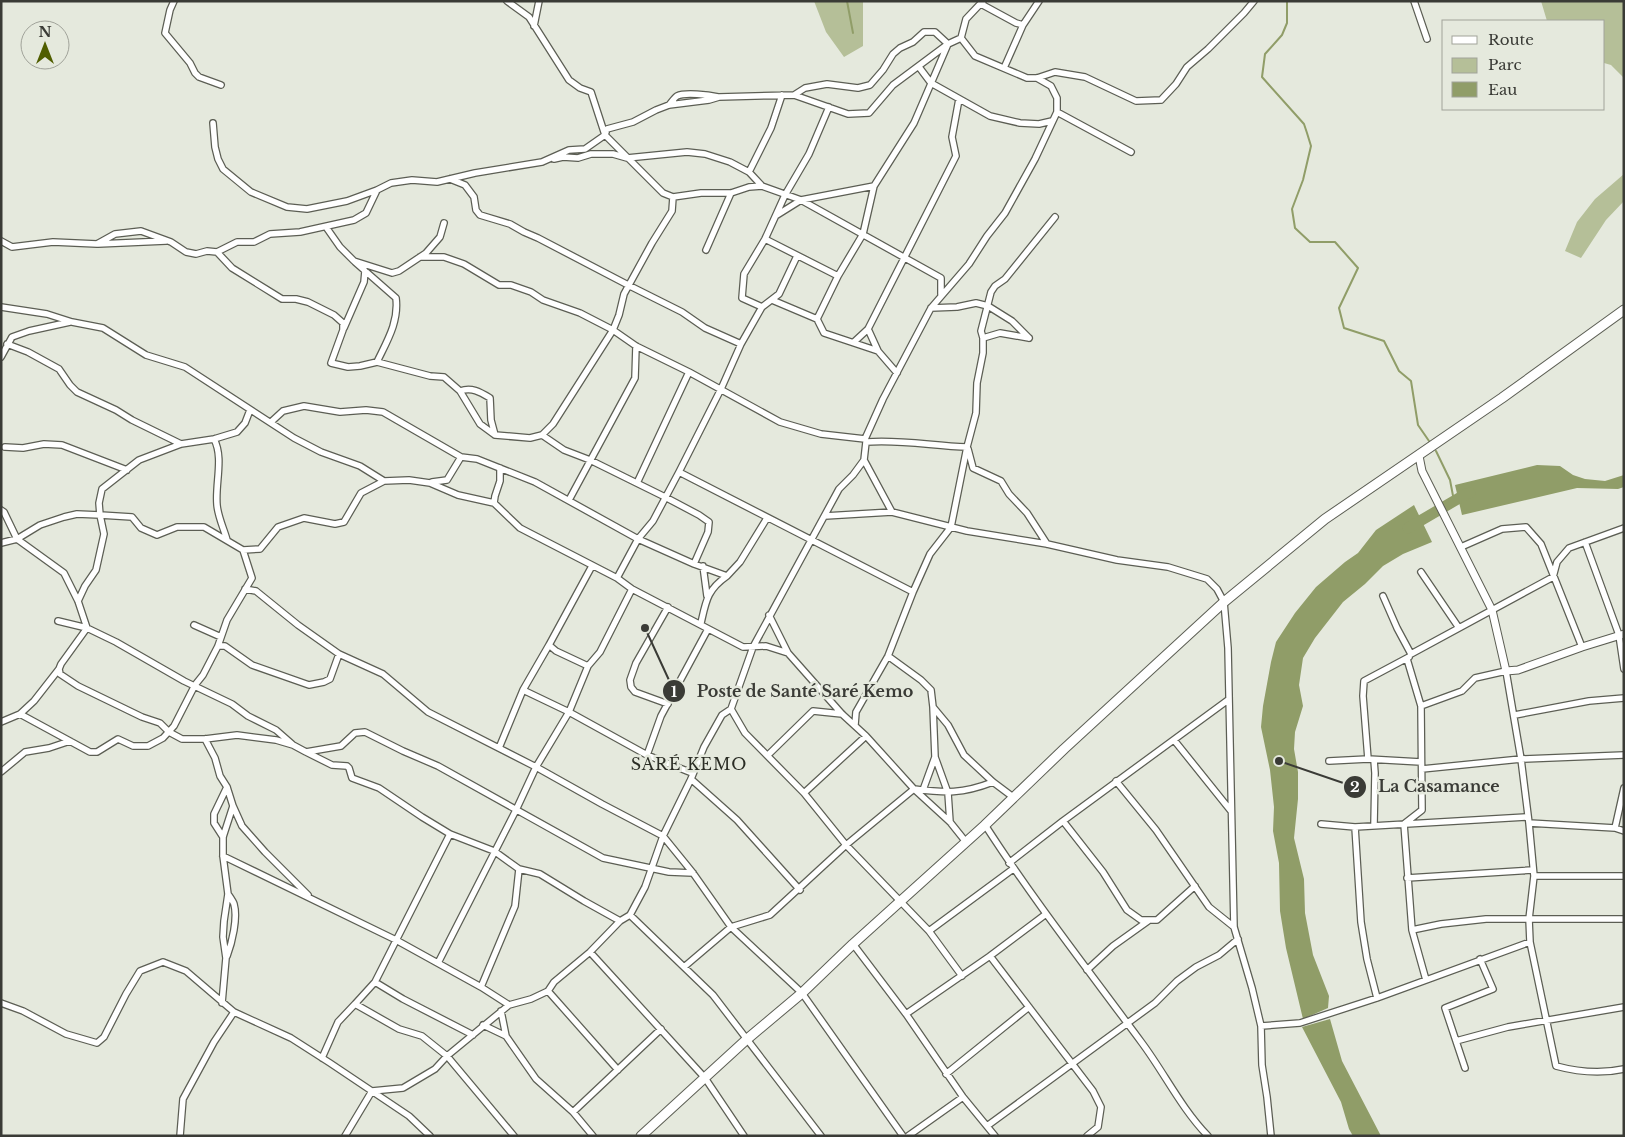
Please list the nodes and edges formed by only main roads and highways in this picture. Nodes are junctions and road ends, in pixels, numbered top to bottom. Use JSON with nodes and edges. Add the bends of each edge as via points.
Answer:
{"nodes":[{"id":1,"x":1624,"y":310,"type":"edge"},
{"id":2,"x":642,"y":1136,"type":"edge"}],
"edges":[{"from":1,"to":2,"type":"main road","via":[[1419,456],[1324,519],[1224,602],[802,993]]}]}
